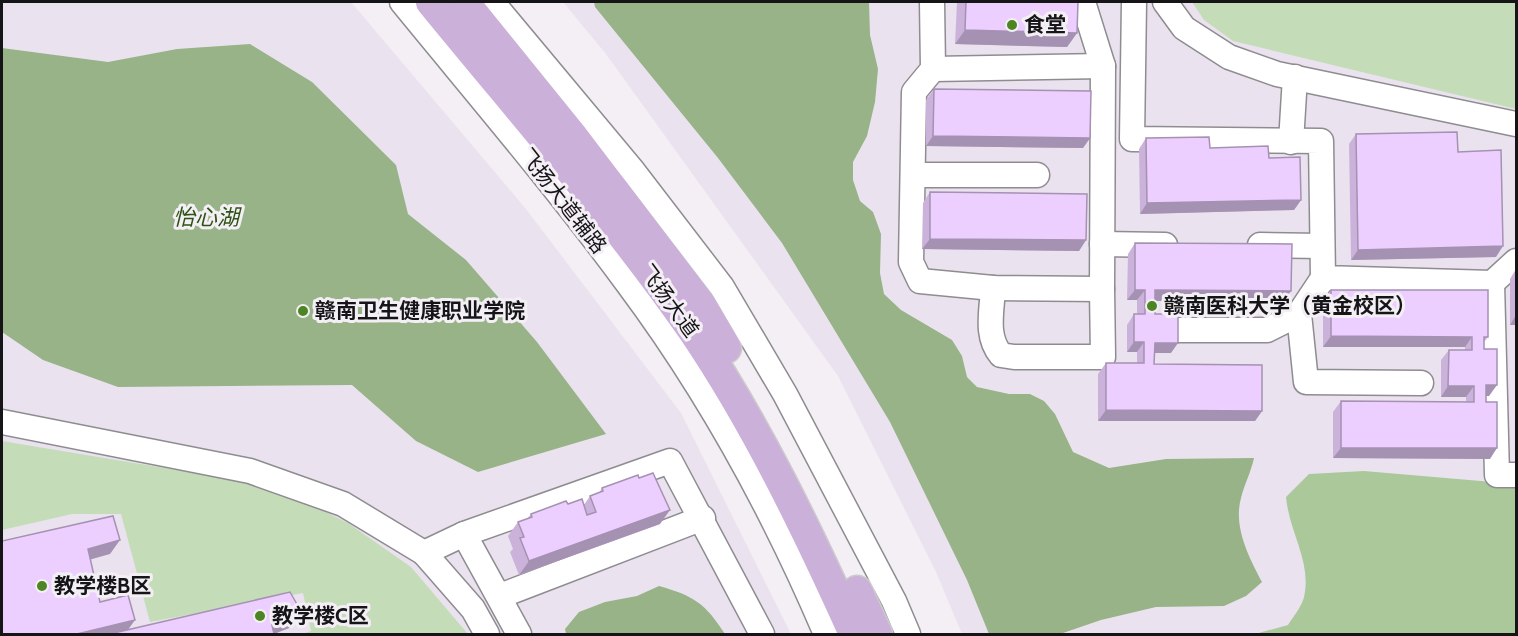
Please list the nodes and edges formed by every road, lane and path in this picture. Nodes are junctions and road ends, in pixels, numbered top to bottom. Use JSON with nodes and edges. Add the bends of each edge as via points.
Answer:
{"nodes":[{"id":1,"x":402,"y":2,"type":"edge"},
{"id":2,"x":431,"y":2,"type":"edge"},
{"id":3,"x":464,"y":2,"type":"edge"},
{"id":4,"x":492,"y":2,"type":"edge"},
{"id":5,"x":932,"y":2,"type":"edge"},
{"id":6,"x":1083,"y":2,"type":"edge"},
{"id":7,"x":1134,"y":2,"type":"edge"},
{"id":8,"x":1165,"y":2,"type":"edge"},
{"id":9,"x":1103,"y":66,"type":"junction"},
{"id":10,"x":933,"y":69,"type":"junction"},
{"id":11,"x":1295,"y":77,"type":"junction"},
{"id":12,"x":523,"y":115,"type":"junction"},
{"id":13,"x":1516,"y":124,"type":"edge"},
{"id":14,"x":574,"y":138,"type":"junction"},
{"id":15,"x":1291,"y":142,"type":"junction"},
{"id":16,"x":633,"y":171,"type":"junction"},
{"id":17,"x":914,"y":175,"type":"junction"},
{"id":18,"x":1037,"y":175,"type":"dead end"},
{"id":19,"x":555,"y":189,"type":"junction"},
{"id":20,"x":1102,"y":244,"type":"junction"},
{"id":21,"x":1183,"y":245,"type":"edge"},
{"id":22,"x":1241,"y":245,"type":"edge"},
{"id":23,"x":1322,"y":246,"type":"junction"},
{"id":24,"x":1516,"y":261,"type":"edge"},
{"id":25,"x":1323,"y":278,"type":"junction"},
{"id":26,"x":1492,"y":283,"type":"junction"},
{"id":27,"x":630,"y":285,"type":"junction"},
{"id":28,"x":993,"y":288,"type":"junction"},
{"id":29,"x":1102,"y":289,"type":"junction"},
{"id":30,"x":1299,"y":314,"type":"junction"},
{"id":31,"x":1179,"y":330,"type":"edge"},
{"id":32,"x":693,"y":332,"type":"junction"},
{"id":33,"x":1420,"y":383,"type":"dead end"},
{"id":34,"x":2,"y":422,"type":"edge"},
{"id":35,"x":1516,"y":475,"type":"edge"},
{"id":36,"x":702,"y":518,"type":"junction"},
{"id":37,"x":464,"y":534,"type":"junction"},
{"id":38,"x":424,"y":553,"type":"junction"},
{"id":39,"x":500,"y":597,"type":"junction"},
{"id":40,"x":894,"y":601,"type":"junction"},
{"id":41,"x":487,"y":634,"type":"edge"},
{"id":42,"x":519,"y":634,"type":"edge"},
{"id":43,"x":762,"y":634,"type":"edge"},
{"id":44,"x":826,"y":634,"type":"edge"},
{"id":45,"x":854,"y":634,"type":"edge"},
{"id":46,"x":877,"y":634,"type":"edge"},
{"id":47,"x":898,"y":634,"type":"edge"},
{"id":48,"x":909,"y":634,"type":"edge"}],
"edges":[{"from":1,"to":19,"type":"street","name":"飞扬大道辅路"},
{"from":2,"to":12,"type":"main road","name":"飞扬大道"},
{"from":3,"to":14,"type":"main road","name":"飞扬大道"},
{"from":4,"to":16,"type":"street"},
{"from":5,"to":10,"type":"street"},
{"from":6,"to":9,"type":"street"},
{"from":7,"to":15,"type":"street","via":[[1132,139]]},
{"from":8,"to":11,"type":"street","via":[[1184,28],[1229,57]]},
{"from":9,"to":10,"type":"street"},
{"from":9,"to":20,"type":"street"},
{"from":10,"to":17,"type":"street","via":[[914,92]]},
{"from":11,"to":13,"type":"street"},
{"from":11,"to":15,"type":"street"},
{"from":12,"to":19,"type":"street"},
{"from":12,"to":32,"type":"main road","name":"飞扬大道","via":[[608,217]]},
{"from":14,"to":16,"type":"street"},
{"from":14,"to":46,"type":"main road","name":"飞扬大道","via":[[701,305],[823,518]]},
{"from":15,"to":23,"type":"street","via":[[1321,141]]},
{"from":16,"to":40,"type":"street","via":[[722,287]]},
{"from":17,"to":18,"type":"street"},
{"from":17,"to":28,"type":"street","via":[[911,262],[920,281]]},
{"from":19,"to":27,"type":"street","name":"飞扬大道辅路"},
{"from":20,"to":21,"type":"street"},
{"from":20,"to":29,"type":"street"},
{"from":22,"to":23,"type":"street"},
{"from":23,"to":25,"type":"street"},
{"from":24,"to":26,"type":"street"},
{"from":25,"to":26,"type":"street"},
{"from":25,"to":30,"type":"street"},
{"from":26,"to":35,"type":"street","via":[[1497,475]]},
{"from":27,"to":32,"type":"street"},
{"from":27,"to":44,"type":"street","name":"飞扬大道辅路","via":[[721,426]]},
{"from":28,"to":29,"type":"street"},
{"from":28,"to":29,"type":"street","via":[[993,346],[1001,355],[1014,357],[1103,357]]},
{"from":30,"to":31,"type":"street","via":[[1267,330]]},
{"from":30,"to":33,"type":"street","via":[[1306,382]]},
{"from":32,"to":45,"type":"main road","name":"飞扬大道","via":[[807,529]]},
{"from":34,"to":38,"type":"street","via":[[250,471],[343,504]]},
{"from":36,"to":37,"type":"street","via":[[670,461]]},
{"from":36,"to":39,"type":"street"},
{"from":36,"to":43,"type":"street"},
{"from":37,"to":38,"type":"street"},
{"from":37,"to":39,"type":"street"},
{"from":38,"to":41,"type":"street","via":[[473,609]]},
{"from":39,"to":42,"type":"street"},
{"from":40,"to":47,"type":"street"},
{"from":40,"to":48,"type":"street"}]}
